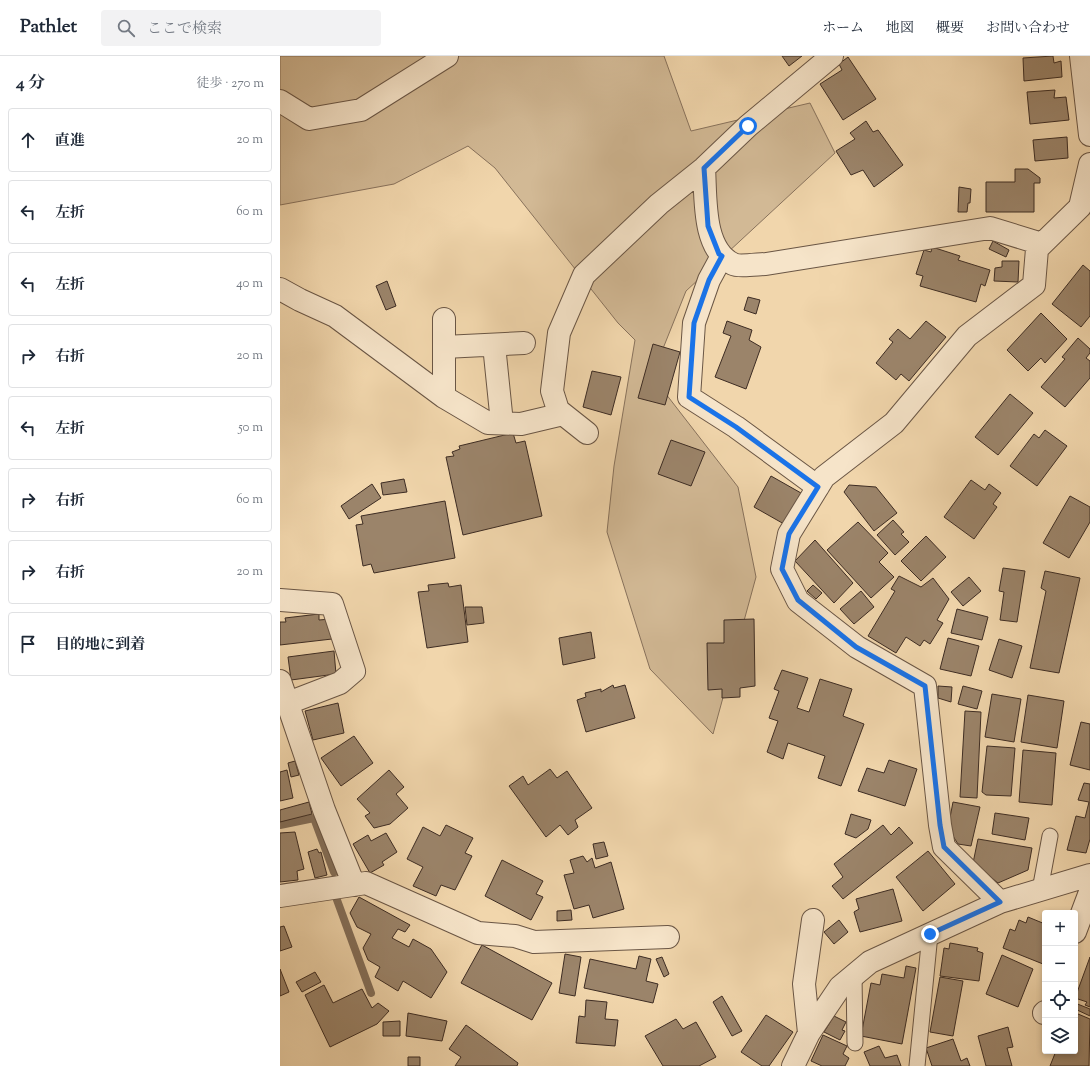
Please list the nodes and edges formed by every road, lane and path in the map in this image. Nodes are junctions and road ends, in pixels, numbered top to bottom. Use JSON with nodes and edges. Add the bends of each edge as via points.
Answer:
{"nodes":[{"id":1,"x":447,"y":56,"type":"edge"},
{"id":2,"x":832,"y":56,"type":"edge"},
{"id":3,"x":1081,"y":56,"type":"edge"},
{"id":4,"x":280,"y":101,"type":"edge"},
{"id":5,"x":1090,"y":135,"type":"edge"},
{"id":6,"x":1090,"y":164,"type":"edge"},
{"id":7,"x":704,"y":168,"type":"junction"},
{"id":8,"x":1042,"y":244,"type":"junction"},
{"id":9,"x":722,"y":256,"type":"junction"},
{"id":10,"x":280,"y":289,"type":"edge"},
{"id":11,"x":444,"y":319,"type":"dead end"},
{"id":12,"x":524,"y":343,"type":"dead end"},
{"id":13,"x":494,"y":345,"type":"junction"},
{"id":14,"x":444,"y":347,"type":"junction"},
{"id":15,"x":444,"y":397,"type":"junction"},
{"id":16,"x":564,"y":414,"type":"junction"},
{"id":17,"x":502,"y":423,"type":"junction"},
{"id":18,"x":587,"y":433,"type":"dead end"},
{"id":19,"x":818,"y":487,"type":"junction"},
{"id":20,"x":280,"y":600,"type":"edge"},
{"id":21,"x":280,"y":681,"type":"edge"},
{"id":22,"x":288,"y":704,"type":"junction"},
{"id":23,"x":1050,"y":836,"type":"dead end"},
{"id":24,"x":1090,"y":875,"type":"edge"},
{"id":25,"x":354,"y":885,"type":"junction"},
{"id":26,"x":1040,"y":890,"type":"junction"},
{"id":27,"x":1090,"y":892,"type":"edge"},
{"id":28,"x":280,"y":896,"type":"edge"},
{"id":29,"x":1000,"y":902,"type":"junction"},
{"id":30,"x":813,"y":920,"type":"dead end"},
{"id":31,"x":1078,"y":924,"type":"edge"},
{"id":32,"x":930,"y":934,"type":"junction"},
{"id":33,"x":668,"y":937,"type":"dead end"},
{"id":34,"x":854,"y":975,"type":"junction"},
{"id":35,"x":809,"y":1033,"type":"junction"},
{"id":36,"x":855,"y":1043,"type":"dead end"},
{"id":37,"x":793,"y":1066,"type":"edge"},
{"id":38,"x":917,"y":1066,"type":"edge"}],
"edges":[{"from":1,"to":4,"type":"street","via":[[360,110],[309,119]]},
{"from":2,"to":7,"type":"street","via":[[748,126]]},
{"from":3,"to":5,"type":"street"},
{"from":6,"to":8,"type":"street","via":[[1080,207]]},
{"from":7,"to":9,"type":"street","via":[[708,226]]},
{"from":7,"to":16,"type":"street","via":[[659,204],[584,275],[559,333],[552,391],[558,410]]},
{"from":8,"to":9,"type":"street","via":[[990,228],[766,264],[734,265]]},
{"from":8,"to":19,"type":"street","via":[[1037,249],[1034,285],[967,336],[894,423],[824,477]]},
{"from":9,"to":19,"type":"street","via":[[709,280],[694,323],[689,397],[736,427]]},
{"from":10,"to":15,"type":"street","via":[[335,316]]},
{"from":11,"to":14,"type":"street"},
{"from":12,"to":13,"type":"street"},
{"from":13,"to":14,"type":"street"},
{"from":13,"to":17,"type":"street"},
{"from":14,"to":15,"type":"street"},
{"from":15,"to":17,"type":"street","via":[[488,423]]},
{"from":16,"to":17,"type":"street","via":[[521,424]]},
{"from":16,"to":18,"type":"street"},
{"from":19,"to":29,"type":"street","via":[[789,534],[782,569],[798,600],[856,647],[925,686],[944,847]]},
{"from":20,"to":22,"type":"street","via":[[332,604],[354,671],[340,683]]},
{"from":21,"to":22,"type":"street"},
{"from":22,"to":25,"type":"street","via":[[324,810]]},
{"from":23,"to":26,"type":"lane"},
{"from":24,"to":26,"type":"street"},
{"from":25,"to":28,"type":"street"},
{"from":25,"to":33,"type":"street","via":[[366,883],[478,933],[515,936],[534,942]]},
{"from":26,"to":29,"type":"street"},
{"from":27,"to":31,"type":"street"},
{"from":29,"to":32,"type":"street"},
{"from":30,"to":35,"type":"street","via":[[804,984]]},
{"from":32,"to":34,"type":"street","via":[[870,962]]},
{"from":32,"to":38,"type":"lane"},
{"from":34,"to":35,"type":"street","via":[[840,988]]},
{"from":34,"to":36,"type":"lane"},
{"from":35,"to":37,"type":"street"}]}
